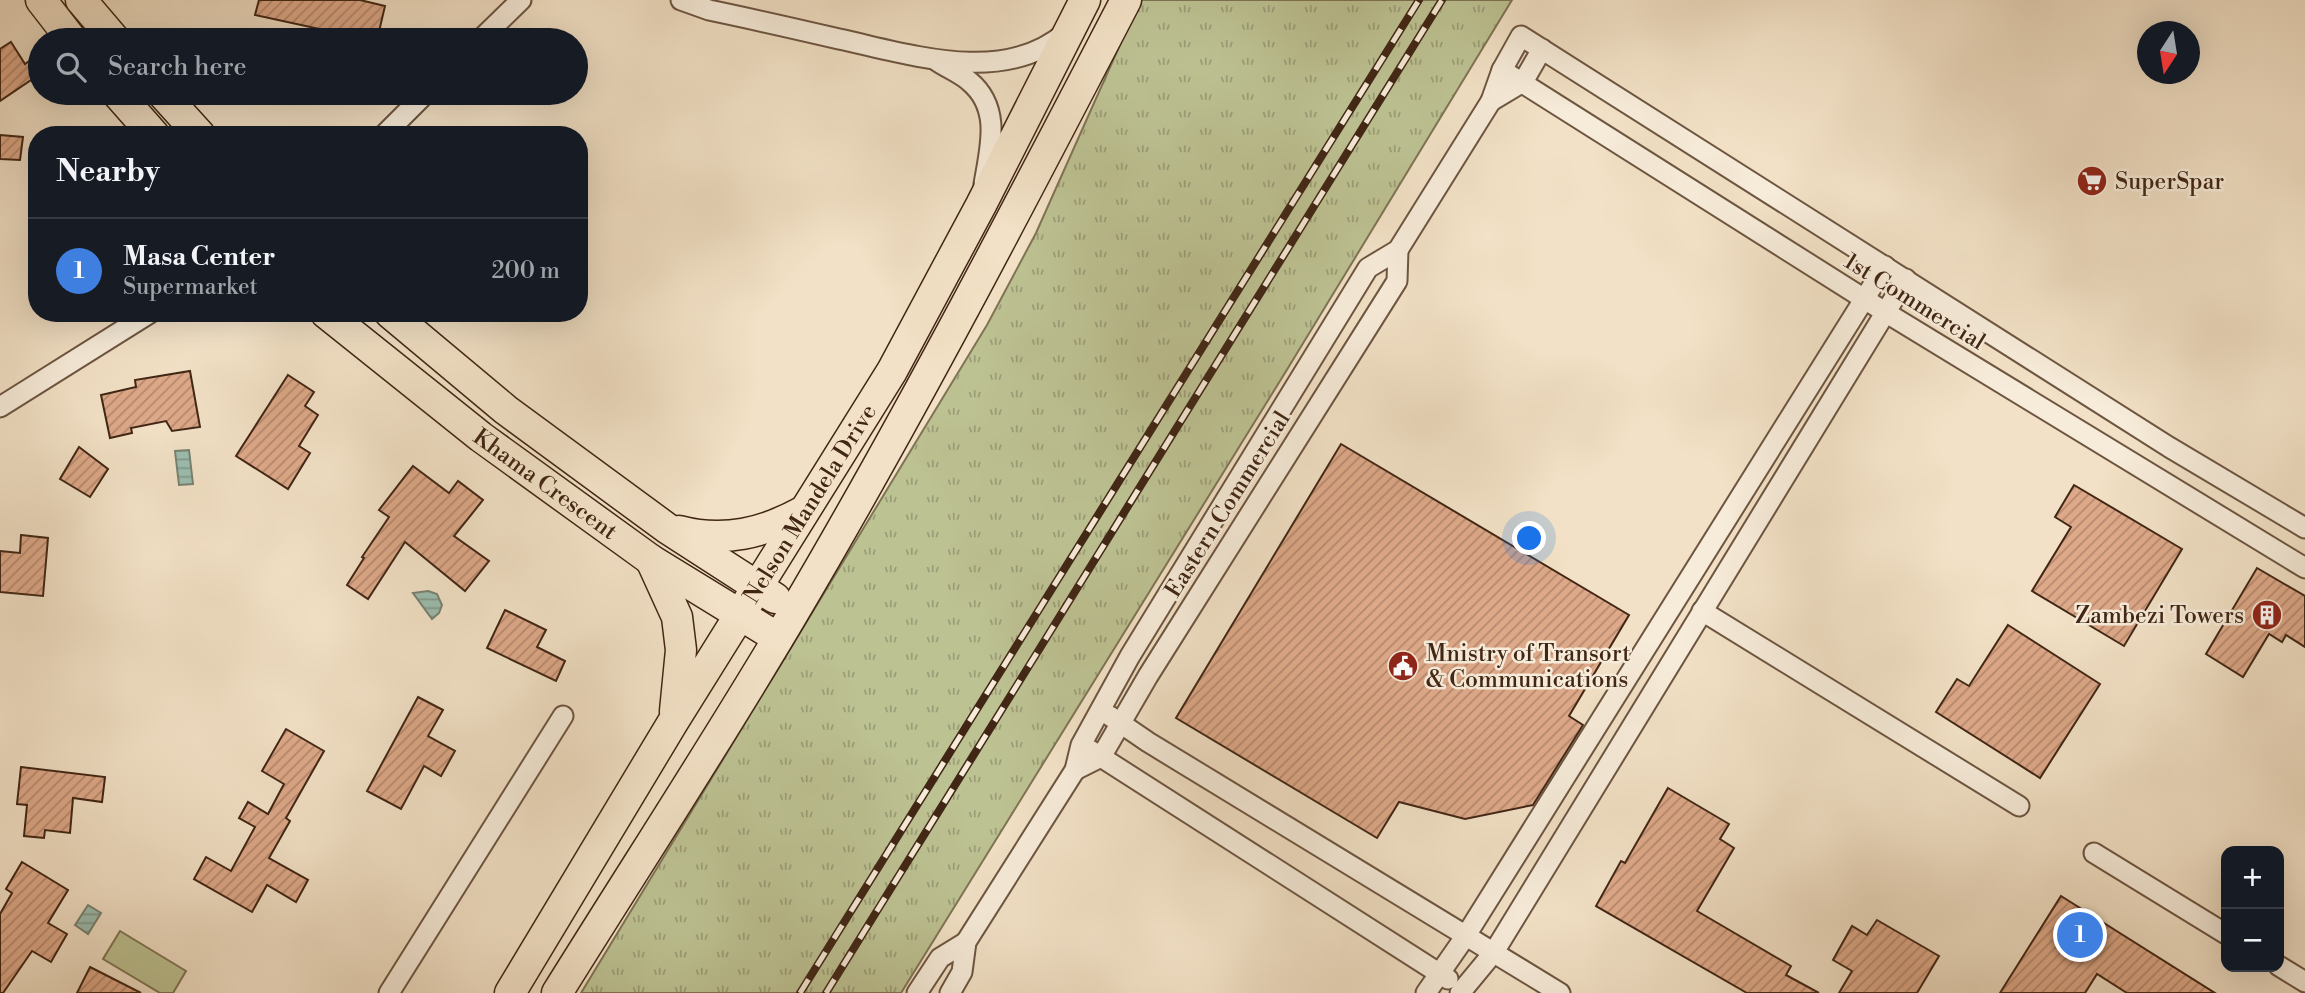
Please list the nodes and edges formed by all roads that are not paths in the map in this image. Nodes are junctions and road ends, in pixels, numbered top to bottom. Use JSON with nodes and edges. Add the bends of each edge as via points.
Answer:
{"nodes":[{"id":1,"x":41,"y":0,"type":"edge"},
{"id":2,"x":81,"y":0,"type":"edge"},
{"id":3,"x":521,"y":0,"type":"edge"},
{"id":4,"x":681,"y":0,"type":"edge"},
{"id":5,"x":1085,"y":0,"type":"edge"},
{"id":6,"x":1126,"y":0,"type":"edge"},
{"id":7,"x":1072,"y":27,"type":"junction"},
{"id":8,"x":63,"y":28,"type":"edge"},
{"id":9,"x":105,"y":28,"type":"edge"},
{"id":10,"x":492,"y":28,"type":"edge"},
{"id":11,"x":1521,"y":36,"type":"joint"},
{"id":12,"x":1542,"y":49,"type":"junction"},
{"id":13,"x":936,"y":61,"type":"junction"},
{"id":14,"x":1502,"y":70,"type":"junction"},
{"id":15,"x":1523,"y":82,"type":"junction"},
{"id":16,"x":1491,"y":101,"type":"junction"},
{"id":17,"x":128,"y":105,"type":"edge"},
{"id":18,"x":173,"y":105,"type":"edge"},
{"id":19,"x":414,"y":105,"type":"edge"},
{"id":20,"x":146,"y":126,"type":"edge"},
{"id":21,"x":192,"y":126,"type":"edge"},
{"id":22,"x":392,"y":126,"type":"edge"},
{"id":23,"x":981,"y":205,"type":"junction"},
{"id":24,"x":1398,"y":250,"type":"junction"},
{"id":25,"x":1885,"y":267,"type":"junction"},
{"id":26,"x":1906,"y":279,"type":"junction"},
{"id":27,"x":1865,"y":299,"type":"junction"},
{"id":28,"x":1885,"y":312,"type":"junction"},
{"id":29,"x":136,"y":322,"type":"edge"},
{"id":30,"x":337,"y":322,"type":"edge"},
{"id":31,"x":401,"y":322,"type":"edge"},
{"id":32,"x":0,"y":407,"type":"edge"},
{"id":33,"x":804,"y":511,"type":"junction"},
{"id":34,"x":668,"y":528,"type":"junction"},
{"id":35,"x":2305,"y":528,"type":"edge"},
{"id":36,"x":651,"y":561,"type":"junction"},
{"id":37,"x":2305,"y":568,"type":"edge"},
{"id":38,"x":757,"y":588,"type":"junction"},
{"id":39,"x":795,"y":610,"type":"junction"},
{"id":40,"x":1702,"y":611,"type":"junction"},
{"id":41,"x":740,"y":617,"type":"junction"},
{"id":42,"x":778,"y":638,"type":"junction"},
{"id":43,"x":1101,"y":710,"type":"junction"},
{"id":44,"x":564,"y":716,"type":"dead end"},
{"id":45,"x":673,"y":722,"type":"junction"},
{"id":46,"x":1121,"y":724,"type":"junction"},
{"id":47,"x":1081,"y":745,"type":"junction"},
{"id":48,"x":1101,"y":757,"type":"junction"},
{"id":49,"x":1075,"y":770,"type":"junction"},
{"id":50,"x":2019,"y":806,"type":"dead end"},
{"id":51,"x":2094,"y":853,"type":"dead end"},
{"id":52,"x":2221,"y":931,"type":"edge"},
{"id":53,"x":1465,"y":937,"type":"junction"},
{"id":54,"x":966,"y":943,"type":"junction"},
{"id":55,"x":1494,"y":952,"type":"junction"},
{"id":56,"x":2284,"y":969,"type":"edge"},
{"id":57,"x":1439,"y":973,"type":"junction"},
{"id":58,"x":2305,"y":982,"type":"edge"},
{"id":59,"x":1464,"y":992,"type":"edge"},
{"id":60,"x":389,"y":993,"type":"edge"},
{"id":61,"x":510,"y":993,"type":"edge"},
{"id":62,"x":557,"y":993,"type":"edge"},
{"id":63,"x":917,"y":993,"type":"edge"},
{"id":64,"x":950,"y":993,"type":"edge"},
{"id":65,"x":1426,"y":993,"type":"edge"},
{"id":66,"x":1560,"y":993,"type":"edge"}],
"edges":[{"from":1,"to":8,"type":"main road"},
{"from":2,"to":9,"type":"main road"},
{"from":3,"to":10,"type":"street"},
{"from":4,"to":13,"type":"street"},
{"from":5,"to":7,"type":"main road","name":"Nelson Mandela Drive"},
{"from":6,"to":39,"type":"main road","name":"Nelson Mandela Drive","via":[[1012,221]]},
{"from":7,"to":13,"type":"street","via":[[1051,45],[1014,57],[986,62]]},
{"from":7,"to":23,"type":"main road","name":"Nelson Mandela Drive"},
{"from":11,"to":12,"type":"street","name":"1st Commercial"},
{"from":11,"to":14,"type":"street","name":"Eastern Commercial"},
{"from":12,"to":15,"type":"street"},
{"from":12,"to":25,"type":"street","name":"1st Commercial"},
{"from":13,"to":23,"type":"street","via":[[971,82],[990,112],[991,141]]},
{"from":14,"to":15,"type":"street","name":"1st Commercial"},
{"from":14,"to":16,"type":"street","name":"Eastern Commercial"},
{"from":15,"to":16,"type":"street"},
{"from":15,"to":27,"type":"street","name":"1st Commercial"},
{"from":16,"to":24,"type":"street","name":"Eastern Commercial"},
{"from":17,"to":20,"type":"main road"},
{"from":18,"to":21,"type":"main road"},
{"from":19,"to":22,"type":"street"},
{"from":23,"to":33,"type":"main road","name":"Nelson Mandela Drive","via":[[892,371]]},
{"from":24,"to":43,"type":"street","name":"Eastern Commercial","via":[[1368,268]]},
{"from":24,"to":46,"type":"street","name":"Eastern Commercial","via":[[1397,281]]},
{"from":25,"to":26,"type":"street","name":"1st Commercial"},
{"from":25,"to":27,"type":"street"},
{"from":26,"to":28,"type":"street"},
{"from":26,"to":35,"type":"street","name":"1st Commercial"},
{"from":27,"to":28,"type":"street","name":"1st Commercial"},
{"from":27,"to":53,"type":"street"},
{"from":28,"to":37,"type":"street","name":"1st Commercial"},
{"from":28,"to":40,"type":"street"},
{"from":29,"to":32,"type":"street"},
{"from":30,"to":36,"type":"main road","name":"Khama Crescent","via":[[481,438]]},
{"from":31,"to":34,"type":"main road","name":"Khama Crescent","via":[[506,410]]},
{"from":33,"to":34,"type":"main road","via":[[743,536],[697,536]]},
{"from":33,"to":38,"type":"main road","name":"Nelson Mandela Drive"},
{"from":34,"to":38,"type":"main road","name":"Khama Crescent"},
{"from":36,"to":41,"type":"main road","name":"Khama Crescent"},
{"from":36,"to":45,"type":"main road","via":[[677,617],[681,650]]},
{"from":38,"to":39,"type":"main road","name":"Khama Crescent"},
{"from":38,"to":41,"type":"main road","name":"Nelson Mandela Drive"},
{"from":39,"to":42,"type":"main road","name":"Nelson Mandela Drive"},
{"from":40,"to":50,"type":"street"},
{"from":40,"to":55,"type":"street"},
{"from":41,"to":42,"type":"main road","name":"Khama Crescent"},
{"from":41,"to":45,"type":"main road","name":"Nelson Mandela Drive"},
{"from":42,"to":62,"type":"main road","name":"Nelson Mandela Drive"},
{"from":43,"to":46,"type":"street"},
{"from":43,"to":47,"type":"street","name":"Eastern Commercial"},
{"from":44,"to":60,"type":"street"},
{"from":45,"to":61,"type":"main road","name":"Nelson Mandela Drive"},
{"from":46,"to":48,"type":"street","name":"Eastern Commercial"},
{"from":46,"to":53,"type":"street"},
{"from":47,"to":48,"type":"street"},
{"from":47,"to":49,"type":"street","name":"Eastern Commercial"},
{"from":48,"to":49,"type":"street"},
{"from":48,"to":57,"type":"street"},
{"from":49,"to":54,"type":"street","name":"Eastern Commercial"},
{"from":51,"to":52,"type":"street"},
{"from":53,"to":55,"type":"street"},
{"from":53,"to":57,"type":"street"},
{"from":54,"to":63,"type":"street","name":"Eastern Commercial","via":[[940,958]]},
{"from":54,"to":64,"type":"street","name":"Eastern Commercial","via":[[962,972]]},
{"from":55,"to":59,"type":"street"},
{"from":55,"to":66,"type":"street"},
{"from":56,"to":58,"type":"street"},
{"from":57,"to":59,"type":"street"},
{"from":57,"to":65,"type":"street"}]}
